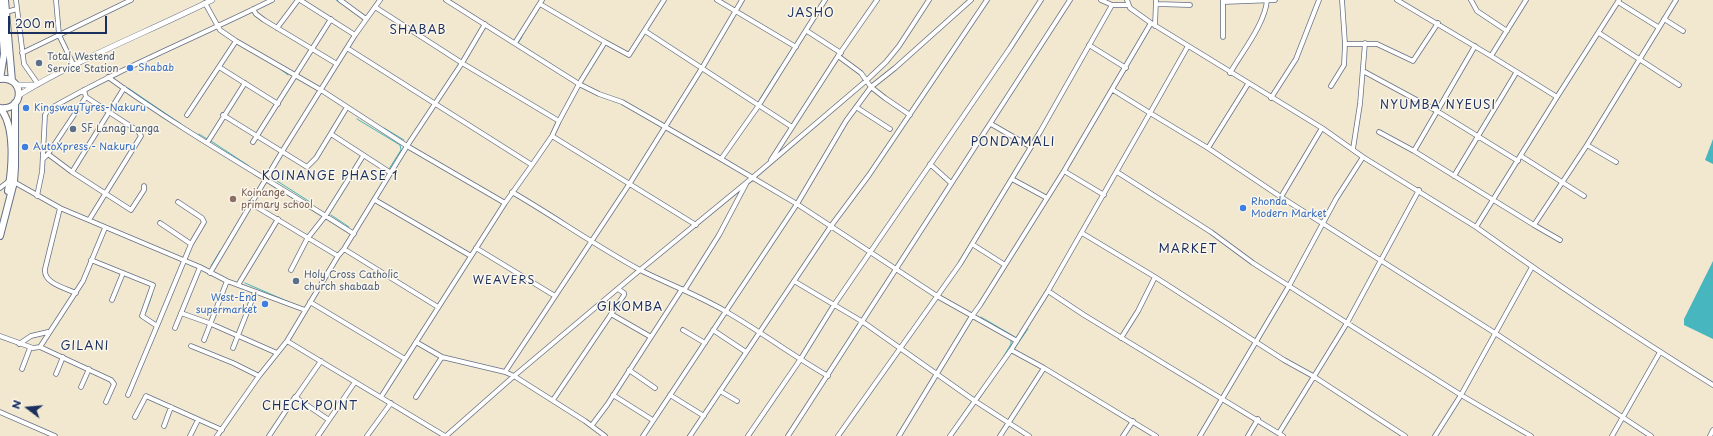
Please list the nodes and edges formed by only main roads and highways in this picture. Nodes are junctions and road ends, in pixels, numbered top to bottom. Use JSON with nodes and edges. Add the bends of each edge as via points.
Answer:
{"nodes":[{"id":1,"x":0,"y":0,"type":"edge"},
{"id":2,"x":5,"y":0,"type":"edge"},
{"id":3,"x":2,"y":14,"type":"edge"},
{"id":4,"x":0,"y":79,"type":"edge"},
{"id":5,"x":14,"y":83,"type":"junction"},
{"id":6,"x":15,"y":103,"type":"junction"},
{"id":7,"x":0,"y":108,"type":"edge"},
{"id":8,"x":12,"y":182,"type":"junction"},
{"id":9,"x":0,"y":222,"type":"edge"},
{"id":10,"x":0,"y":236,"type":"edge"}],
"edges":[{"from":1,"to":3,"type":"highway"},
{"from":2,"to":3,"type":"highway"},
{"from":3,"to":4,"type":"highway","via":[[4,54]]},
{"from":3,"to":5,"type":"highway"},
{"from":4,"to":5,"type":"highway","via":[[9,79]]},
{"from":5,"to":6,"type":"highway","via":[[19,96]]},
{"from":6,"to":7,"type":"highway","via":[[6,109]]},
{"from":6,"to":8,"type":"highway","via":[[16,154]]},
{"from":7,"to":8,"type":"highway","via":[[6,115],[10,131]]},
{"from":8,"to":9,"type":"highway"},
{"from":8,"to":10,"type":"highway"}]}
